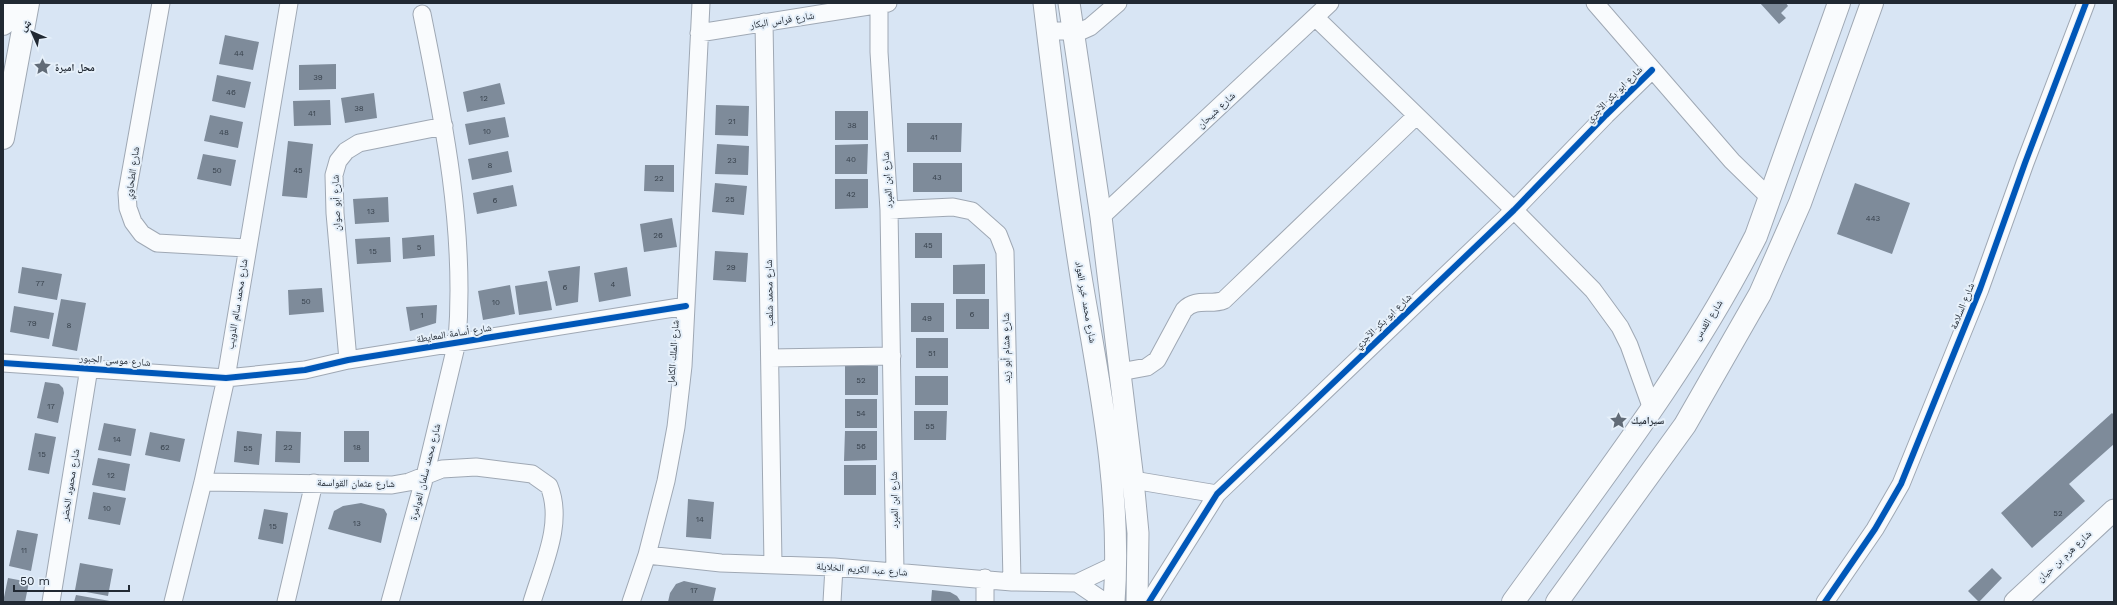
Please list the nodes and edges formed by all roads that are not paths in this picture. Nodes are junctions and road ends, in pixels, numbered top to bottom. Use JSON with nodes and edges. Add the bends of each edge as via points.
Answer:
{"nodes":[{"id":1,"x":7,"y":3,"type":"edge"},
{"id":2,"x":28,"y":3,"type":"edge"},
{"id":3,"x":162,"y":3,"type":"edge"},
{"id":4,"x":289,"y":3,"type":"edge"},
{"id":5,"x":701,"y":3,"type":"edge"},
{"id":6,"x":882,"y":3,"type":"edge"},
{"id":7,"x":1044,"y":3,"type":"edge"},
{"id":8,"x":1069,"y":3,"type":"edge"},
{"id":9,"x":1118,"y":3,"type":"edge"},
{"id":10,"x":1330,"y":3,"type":"edge"},
{"id":11,"x":1595,"y":3,"type":"edge"},
{"id":12,"x":1839,"y":3,"type":"edge"},
{"id":13,"x":1872,"y":3,"type":"edge"},
{"id":14,"x":2086,"y":3,"type":"edge"},
{"id":15,"x":422,"y":14,"type":"dead end"},
{"id":16,"x":1316,"y":17,"type":"junction"},
{"id":17,"x":764,"y":22,"type":"junction"},
{"id":18,"x":3,"y":24,"type":"edge"},
{"id":19,"x":1074,"y":30,"type":"junction"},
{"id":20,"x":1048,"y":31,"type":"junction"},
{"id":21,"x":699,"y":33,"type":"junction"},
{"id":22,"x":1652,"y":70,"type":"junction"},
{"id":23,"x":1416,"y":116,"type":"junction"},
{"id":24,"x":444,"y":126,"type":"junction"},
{"id":25,"x":3,"y":138,"type":"edge"},
{"id":26,"x":1770,"y":198,"type":"junction"},
{"id":27,"x":889,"y":210,"type":"junction"},
{"id":28,"x":1514,"y":210,"type":"junction"},
{"id":29,"x":1101,"y":217,"type":"junction"},
{"id":30,"x":246,"y":248,"type":"junction"},
{"id":31,"x":686,"y":306,"type":"junction"},
{"id":32,"x":457,"y":342,"type":"junction"},
{"id":33,"x":892,"y":356,"type":"junction"},
{"id":34,"x":770,"y":358,"type":"junction"},
{"id":35,"x":348,"y":360,"type":"junction"},
{"id":36,"x":3,"y":363,"type":"edge"},
{"id":37,"x":89,"y":368,"type":"junction"},
{"id":38,"x":1120,"y":372,"type":"junction"},
{"id":39,"x":226,"y":378,"type":"junction"},
{"id":40,"x":1652,"y":409,"type":"junction"},
{"id":41,"x":425,"y":476,"type":"junction"},
{"id":42,"x":1133,"y":480,"type":"junction"},
{"id":43,"x":203,"y":482,"type":"junction"},
{"id":44,"x":314,"y":483,"type":"junction"},
{"id":45,"x":1217,"y":494,"type":"junction"},
{"id":46,"x":2114,"y":510,"type":"edge"},
{"id":47,"x":647,"y":555,"type":"junction"},
{"id":48,"x":773,"y":564,"type":"junction"},
{"id":49,"x":1117,"y":564,"type":"junction"},
{"id":50,"x":834,"y":567,"type":"junction"},
{"id":51,"x":895,"y":572,"type":"junction"},
{"id":52,"x":985,"y":578,"type":"junction"},
{"id":53,"x":1012,"y":582,"type":"junction"},
{"id":54,"x":1077,"y":583,"type":"junction"},
{"id":55,"x":51,"y":602,"type":"edge"},
{"id":56,"x":173,"y":602,"type":"edge"},
{"id":57,"x":286,"y":602,"type":"edge"},
{"id":58,"x":390,"y":602,"type":"edge"},
{"id":59,"x":532,"y":602,"type":"edge"},
{"id":60,"x":631,"y":602,"type":"edge"},
{"id":61,"x":832,"y":602,"type":"edge"},
{"id":62,"x":985,"y":602,"type":"edge"},
{"id":63,"x":1105,"y":602,"type":"edge"},
{"id":64,"x":1114,"y":602,"type":"edge"},
{"id":65,"x":1137,"y":602,"type":"edge"},
{"id":66,"x":1149,"y":602,"type":"edge"},
{"id":67,"x":1513,"y":602,"type":"edge"},
{"id":68,"x":1558,"y":602,"type":"edge"},
{"id":69,"x":1825,"y":602,"type":"edge"},
{"id":70,"x":2015,"y":602,"type":"edge"}],
"edges":[{"from":1,"to":18,"type":"main road"},
{"from":2,"to":25,"type":"main road"},
{"from":3,"to":30,"type":"street","name":"شارع الطحاوي","via":[[127,193],[128,208],[133,222],[142,234],[157,243]]},
{"from":4,"to":30,"type":"street","name":"شارع محمد سالم الذويب"},
{"from":5,"to":21,"type":"street","name":"شارع الملك الكامل"},
{"from":6,"to":17,"type":"street","name":"شارع فراس البكار"},
{"from":6,"to":27,"type":"street","name":"شارع ابن المبرد","via":[[879,52]]},
{"from":7,"to":20,"type":"street","name":"شارع محمد خير العواد"},
{"from":8,"to":19,"type":"street"},
{"from":9,"to":19,"type":"street","via":[[1090,27],[1081,31]]},
{"from":10,"to":16,"type":"street","name":"شارع شيحان"},
{"from":11,"to":22,"type":"street","name":"شارع ابو بكر الآجري"},
{"from":12,"to":26,"type":"main road","name":"شارع القدس"},
{"from":13,"to":68,"type":"main road","via":[[1800,203],[1760,294],[1685,425]]},
{"from":14,"to":69,"type":"street","name":"شارع السلامة","via":[[1980,289],[1901,484],[1875,529]]},
{"from":15,"to":24,"type":"street"},
{"from":16,"to":23,"type":"street"},
{"from":16,"to":29,"type":"street","name":"شارع شيحان"},
{"from":17,"to":21,"type":"street","name":"شارع فراس البكار"},
{"from":17,"to":34,"type":"street","name":"شارع محمد شلعب"},
{"from":19,"to":20,"type":"street"},
{"from":19,"to":29,"type":"street"},
{"from":20,"to":49,"type":"street","name":"شارع محمد خير العواد","via":[[1082,282],[1109,442]]},
{"from":21,"to":31,"type":"street","name":"شارع الملك الكامل"},
{"from":22,"to":26,"type":"street","name":"شارع ابو بكر الآجري","via":[[1732,161]]},
{"from":22,"to":28,"type":"street","name":"شارع ابو بكر الآجري"},
{"from":23,"to":28,"type":"street"},
{"from":23,"to":38,"type":"street","via":[[1224,300],[1218,303],[1202,301],[1188,306],[1157,360],[1147,367]]},
{"from":24,"to":32,"type":"street","via":[[452,175],[457,235],[460,298]]},
{"from":24,"to":35,"type":"street","name":"شارع أبو صوان","via":[[359,144],[346,151],[338,161],[334,175],[335,213]]},
{"from":26,"to":40,"type":"main road","name":"شارع القدس","via":[[1756,236],[1739,270]]},
{"from":27,"to":33,"type":"street","name":"شارع ابن المبرد"},
{"from":27,"to":53,"type":"street","name":"شارع هشام أبو زيد","via":[[953,207],[972,211],[998,234],[1005,252]]},
{"from":28,"to":40,"type":"street","via":[[1593,290],[1620,327],[1629,344]]},
{"from":28,"to":45,"type":"street","name":"شارع ابو بكر الآجري"},
{"from":29,"to":38,"type":"street"},
{"from":30,"to":39,"type":"street","name":"شارع محمد سالم الذويب"},
{"from":31,"to":32,"type":"street","name":"شارع أسامة المعايطة"},
{"from":31,"to":47,"type":"street","name":"شارع الملك الكامل","via":[[676,426],[666,481]]},
{"from":32,"to":35,"type":"street","name":"شارع أسامة المعايطة"},
{"from":32,"to":41,"type":"street","name":"شارع محمد سلمان العوامرة"},
{"from":33,"to":34,"type":"street"},
{"from":33,"to":51,"type":"street","name":"شارع ابن المبرد"},
{"from":34,"to":48,"type":"street","name":"شارع محمد شلعب"},
{"from":35,"to":39,"type":"street","name":"شارع أسامة المعايطة","via":[[305,370]]},
{"from":36,"to":37,"type":"street","name":"شارع موسى الجبور"},
{"from":37,"to":39,"type":"street","name":"شارع موسى الجبور"},
{"from":37,"to":55,"type":"street","name":"شارع محمود الخضر"},
{"from":38,"to":42,"type":"street"},
{"from":39,"to":43,"type":"street","name":"شارع محمد سالم الذويب"},
{"from":40,"to":67,"type":"main road","name":"شارع القدس"},
{"from":41,"to":44,"type":"street","name":"شارع عثمان القواسمة","via":[[392,485]]},
{"from":41,"to":58,"type":"street","name":"شارع محمد سلمان العوامرة"},
{"from":41,"to":59,"type":"street","name":"شارع عثمان القواسمة","via":[[442,469],[476,467],[532,474],[549,486],[555,511],[554,527]]},
{"from":42,"to":45,"type":"street"},
{"from":42,"to":65,"type":"street","via":[[1138,533]]},
{"from":43,"to":44,"type":"street","name":"شارع عثمان القواسمة"},
{"from":43,"to":56,"type":"street","name":"شارع محمد سالم الذويب"},
{"from":44,"to":57,"type":"street"},
{"from":45,"to":66,"type":"street","name":"شارع ابو بكر الآجري"},
{"from":46,"to":70,"type":"street","name":"شارع هرم بن حيان"},
{"from":47,"to":48,"type":"street","name":"شارع عبد الكريم الخلايلة","via":[[721,563]]},
{"from":47,"to":60,"type":"street","name":"شارع الملك الكامل"},
{"from":48,"to":50,"type":"street","name":"شارع عبد الكريم الخلايلة"},
{"from":49,"to":54,"type":"street","name":"شارع عبد الكريم الخلايلة"},
{"from":49,"to":64,"type":"street","name":"شارع محمد خير العواد"},
{"from":50,"to":51,"type":"street","name":"شارع عبد الكريم الخلايلة"},
{"from":50,"to":61,"type":"street"},
{"from":51,"to":52,"type":"street","name":"شارع عبد الكريم الخلايلة"},
{"from":52,"to":53,"type":"street","name":"شارع عبد الكريم الخلايلة"},
{"from":52,"to":62,"type":"street"},
{"from":53,"to":54,"type":"street","name":"شارع عبد الكريم الخلايلة"},
{"from":54,"to":63,"type":"street"}]}
